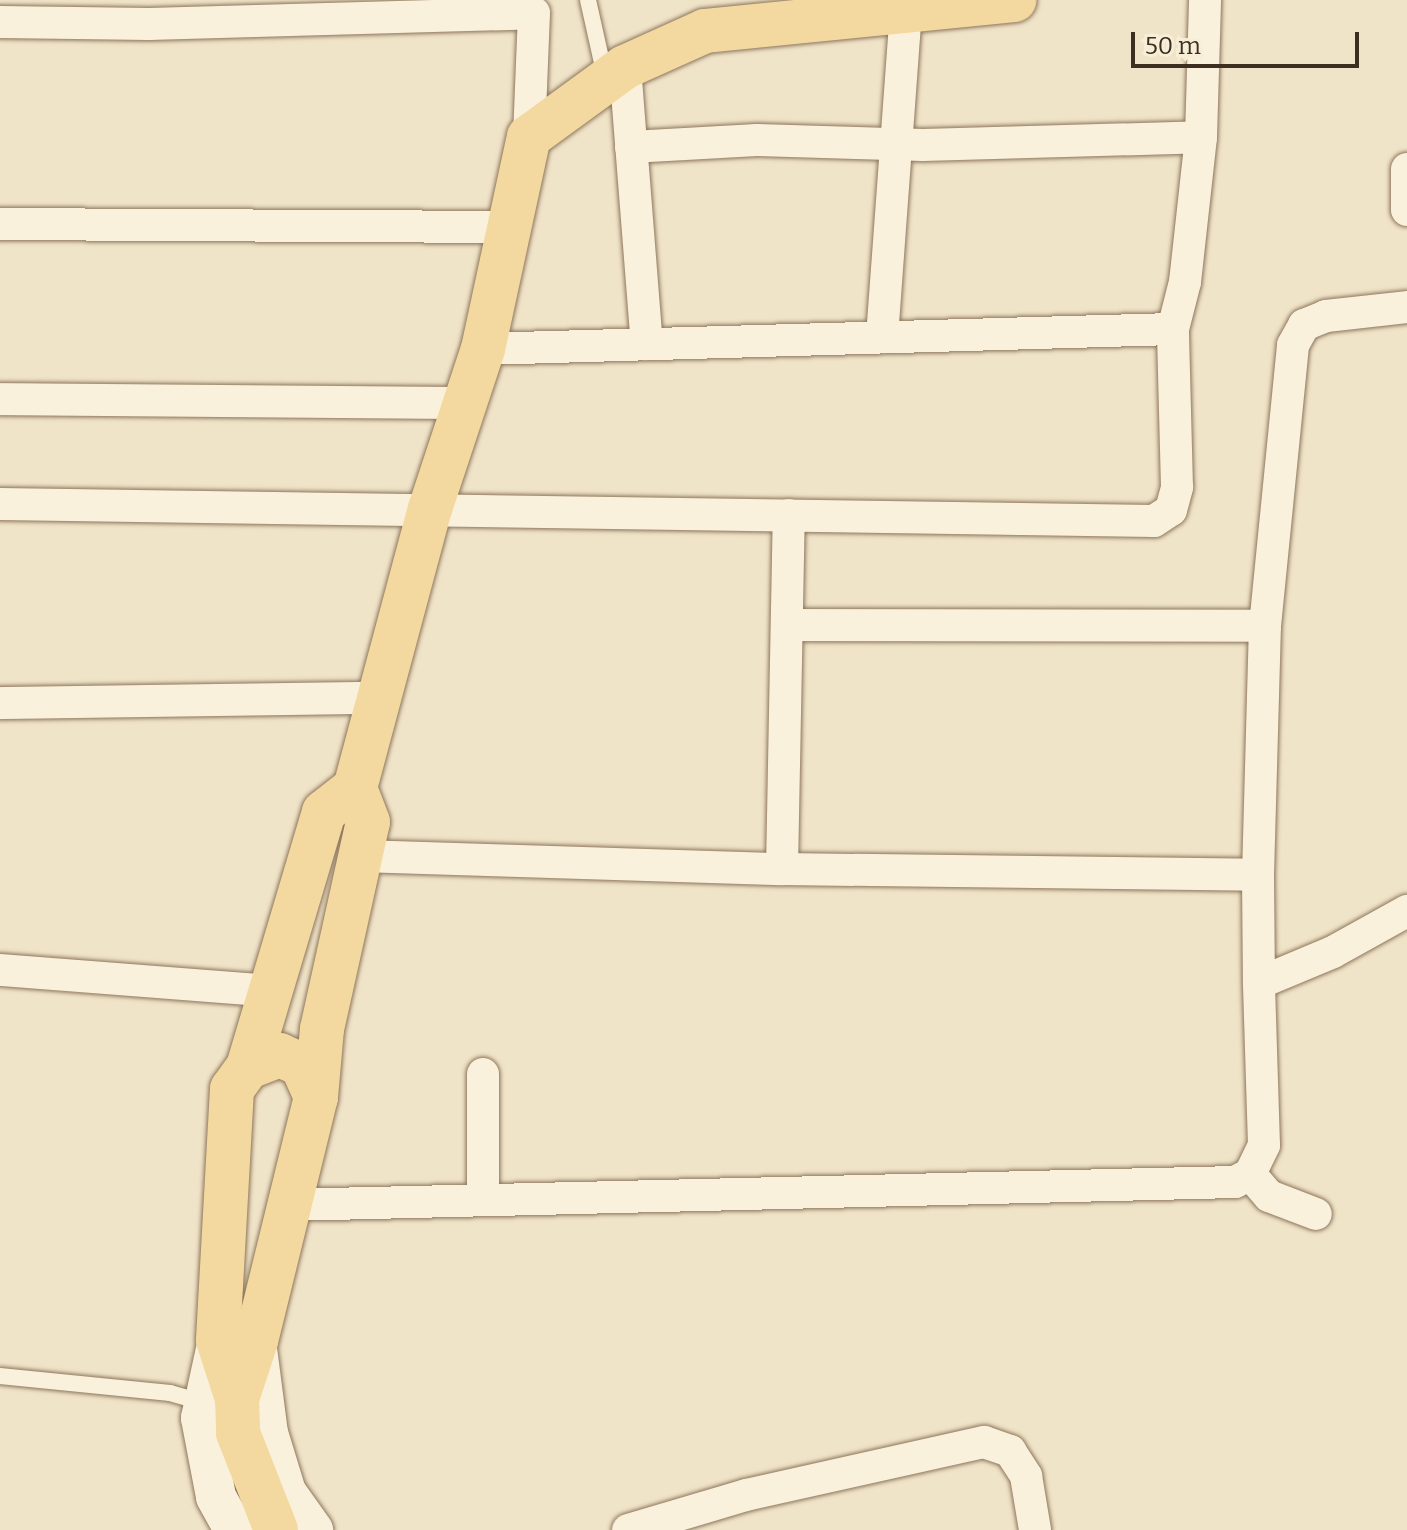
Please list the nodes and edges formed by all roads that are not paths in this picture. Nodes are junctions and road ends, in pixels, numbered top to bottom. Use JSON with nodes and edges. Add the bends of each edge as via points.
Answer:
{"nodes":[{"id":1,"x":588,"y":0,"type":"edge"},
{"id":2,"x":1014,"y":0,"type":"edge"},
{"id":3,"x":1205,"y":0,"type":"edge"},
{"id":4,"x":534,"y":7,"type":"edge"},
{"id":5,"x":906,"y":11,"type":"junction"},
{"id":6,"x":0,"y":22,"type":"edge"},
{"id":7,"x":615,"y":73,"type":"junction"},
{"id":8,"x":529,"y":137,"type":"junction"},
{"id":9,"x":1201,"y":137,"type":"junction"},
{"id":10,"x":895,"y":145,"type":"junction"},
{"id":11,"x":631,"y":147,"type":"junction"},
{"id":12,"x":1407,"y":169,"type":"edge"},
{"id":13,"x":1407,"y":210,"type":"edge"},
{"id":14,"x":0,"y":224,"type":"edge"},
{"id":15,"x":511,"y":227,"type":"junction"},
{"id":16,"x":1407,"y":307,"type":"edge"},
{"id":17,"x":1173,"y":329,"type":"junction"},
{"id":18,"x":882,"y":337,"type":"junction"},
{"id":19,"x":647,"y":344,"type":"junction"},
{"id":20,"x":483,"y":349,"type":"junction"},
{"id":21,"x":0,"y":399,"type":"edge"},
{"id":22,"x":468,"y":403,"type":"junction"},
{"id":23,"x":0,"y":504,"type":"edge"},
{"id":24,"x":430,"y":509,"type":"junction"},
{"id":25,"x":789,"y":515,"type":"junction"},
{"id":26,"x":787,"y":625,"type":"junction"},
{"id":27,"x":1265,"y":626,"type":"junction"},
{"id":28,"x":377,"y":698,"type":"junction"},
{"id":29,"x":0,"y":703,"type":"edge"},
{"id":30,"x":355,"y":788,"type":"junction"},
{"id":31,"x":360,"y":856,"type":"junction"},
{"id":32,"x":782,"y":869,"type":"junction"},
{"id":33,"x":1258,"y":875,"type":"junction"},
{"id":34,"x":1407,"y":911,"type":"edge"},
{"id":35,"x":0,"y":970,"type":"edge"},
{"id":36,"x":1259,"y":983,"type":"junction"},
{"id":37,"x":271,"y":991,"type":"junction"},
{"id":38,"x":248,"y":1067,"type":"junction"},
{"id":39,"x":483,"y":1074,"type":"dead end"},
{"id":40,"x":316,"y":1097,"type":"junction"},
{"id":41,"x":1250,"y":1174,"type":"junction"},
{"id":42,"x":483,"y":1198,"type":"junction"},
{"id":43,"x":288,"y":1205,"type":"junction"},
{"id":44,"x":1316,"y":1214,"type":"dead end"},
{"id":45,"x":237,"y":1341,"type":"junction"},
{"id":46,"x":0,"y":1376,"type":"edge"},
{"id":47,"x":226,"y":1411,"type":"junction"},
{"id":48,"x":234,"y":1530,"type":"edge"},
{"id":49,"x":276,"y":1530,"type":"edge"},
{"id":50,"x":313,"y":1530,"type":"edge"},
{"id":51,"x":628,"y":1530,"type":"edge"},
{"id":52,"x":1035,"y":1530,"type":"edge"}],
"edges":[{"from":1,"to":7,"type":"lane"},
{"from":2,"to":5,"type":"main road"},
{"from":3,"to":9,"type":"street"},
{"from":4,"to":6,"type":"street","via":[[149,24]]},
{"from":4,"to":8,"type":"street"},
{"from":5,"to":7,"type":"main road","via":[[705,31]]},
{"from":5,"to":10,"type":"street"},
{"from":7,"to":8,"type":"main road"},
{"from":7,"to":11,"type":"street"},
{"from":8,"to":15,"type":"main road"},
{"from":9,"to":10,"type":"street"},
{"from":9,"to":17,"type":"street","via":[[1185,282]]},
{"from":10,"to":11,"type":"street","via":[[757,140]]},
{"from":10,"to":18,"type":"street"},
{"from":11,"to":19,"type":"street"},
{"from":12,"to":13,"type":"street"},
{"from":14,"to":15,"type":"street"},
{"from":15,"to":20,"type":"main road"},
{"from":16,"to":27,"type":"street","via":[[1326,316],[1304,325],[1293,345]]},
{"from":17,"to":18,"type":"street"},
{"from":17,"to":25,"type":"street","via":[[1177,487],[1171,510],[1154,521]]},
{"from":18,"to":19,"type":"street"},
{"from":19,"to":20,"type":"street"},
{"from":20,"to":22,"type":"main road"},
{"from":21,"to":22,"type":"street"},
{"from":22,"to":24,"type":"main road"},
{"from":23,"to":24,"type":"street"},
{"from":24,"to":25,"type":"street"},
{"from":24,"to":28,"type":"main road"},
{"from":25,"to":26,"type":"street"},
{"from":26,"to":27,"type":"street"},
{"from":26,"to":32,"type":"street"},
{"from":27,"to":33,"type":"street"},
{"from":28,"to":29,"type":"street"},
{"from":28,"to":30,"type":"main road"},
{"from":30,"to":31,"type":"main road","via":[[368,822]]},
{"from":30,"to":37,"type":"main road","via":[[324,812]]},
{"from":31,"to":32,"type":"street"},
{"from":31,"to":40,"type":"main road","via":[[322,1029]]},
{"from":32,"to":33,"type":"street"},
{"from":33,"to":36,"type":"street"},
{"from":34,"to":36,"type":"street","via":[[1333,952]]},
{"from":35,"to":37,"type":"street"},
{"from":36,"to":41,"type":"street","via":[[1264,1145]]},
{"from":37,"to":38,"type":"main road"},
{"from":38,"to":40,"type":"main road","via":[[280,1055],[302,1065]]},
{"from":38,"to":45,"type":"main road","via":[[232,1089]]},
{"from":39,"to":42,"type":"street"},
{"from":40,"to":43,"type":"main road"},
{"from":41,"to":42,"type":"street","via":[[1235,1182]]},
{"from":41,"to":44,"type":"street","via":[[1269,1196]]},
{"from":42,"to":43,"type":"street"},
{"from":43,"to":45,"type":"main road"},
{"from":45,"to":47,"type":"main road"},
{"from":45,"to":50,"type":"street","via":[[286,1492]]},
{"from":46,"to":47,"type":"lane","via":[[170,1393]]},
{"from":47,"to":48,"type":"street","via":[[216,1497]]},
{"from":47,"to":49,"type":"main road"},
{"from":51,"to":52,"type":"street","via":[[746,1495],[984,1442],[1010,1451],[1026,1476]]}]}
